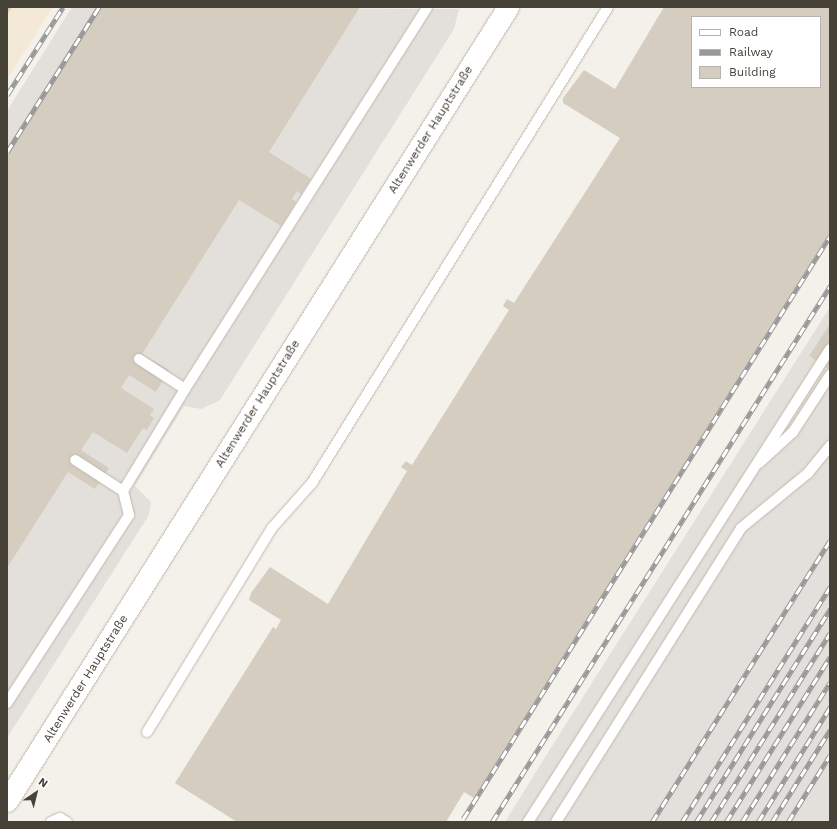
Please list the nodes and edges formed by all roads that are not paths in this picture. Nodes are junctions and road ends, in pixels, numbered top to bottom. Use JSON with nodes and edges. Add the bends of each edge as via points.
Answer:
{"nodes":[{"id":1,"x":426,"y":7,"type":"edge"},
{"id":2,"x":508,"y":7,"type":"edge"},
{"id":3,"x":608,"y":7,"type":"edge"},
{"id":4,"x":830,"y":349,"type":"edge"},
{"id":5,"x":139,"y":359,"type":"dead end"},
{"id":6,"x":830,"y":375,"type":"edge"},
{"id":7,"x":185,"y":389,"type":"junction"},
{"id":8,"x":830,"y":446,"type":"edge"},
{"id":9,"x":75,"y":460,"type":"dead end"},
{"id":10,"x":748,"y":473,"type":"junction"},
{"id":11,"x":123,"y":491,"type":"junction"},
{"id":12,"x":7,"y":703,"type":"edge"},
{"id":13,"x":147,"y":732,"type":"dead end"},
{"id":14,"x":7,"y":801,"type":"edge"},
{"id":15,"x":51,"y":822,"type":"edge"},
{"id":16,"x":67,"y":822,"type":"edge"},
{"id":17,"x":528,"y":822,"type":"edge"},
{"id":18,"x":556,"y":822,"type":"edge"}],
"edges":[{"from":1,"to":7,"type":"lane"},
{"from":2,"to":14,"type":"street","name":"Altenwerder Hauptstraße"},
{"from":3,"to":13,"type":"lane","via":[[312,483],[272,528]]},
{"from":4,"to":10,"type":"lane"},
{"from":5,"to":7,"type":"lane"},
{"from":6,"to":10,"type":"lane","via":[[793,432]]},
{"from":7,"to":11,"type":"lane"},
{"from":8,"to":18,"type":"lane","via":[[808,473],[741,528]]},
{"from":9,"to":11,"type":"lane"},
{"from":10,"to":17,"type":"lane"},
{"from":11,"to":12,"type":"lane","via":[[130,515]]},
{"from":15,"to":16,"type":"lane","via":[[60,818]]}]}
